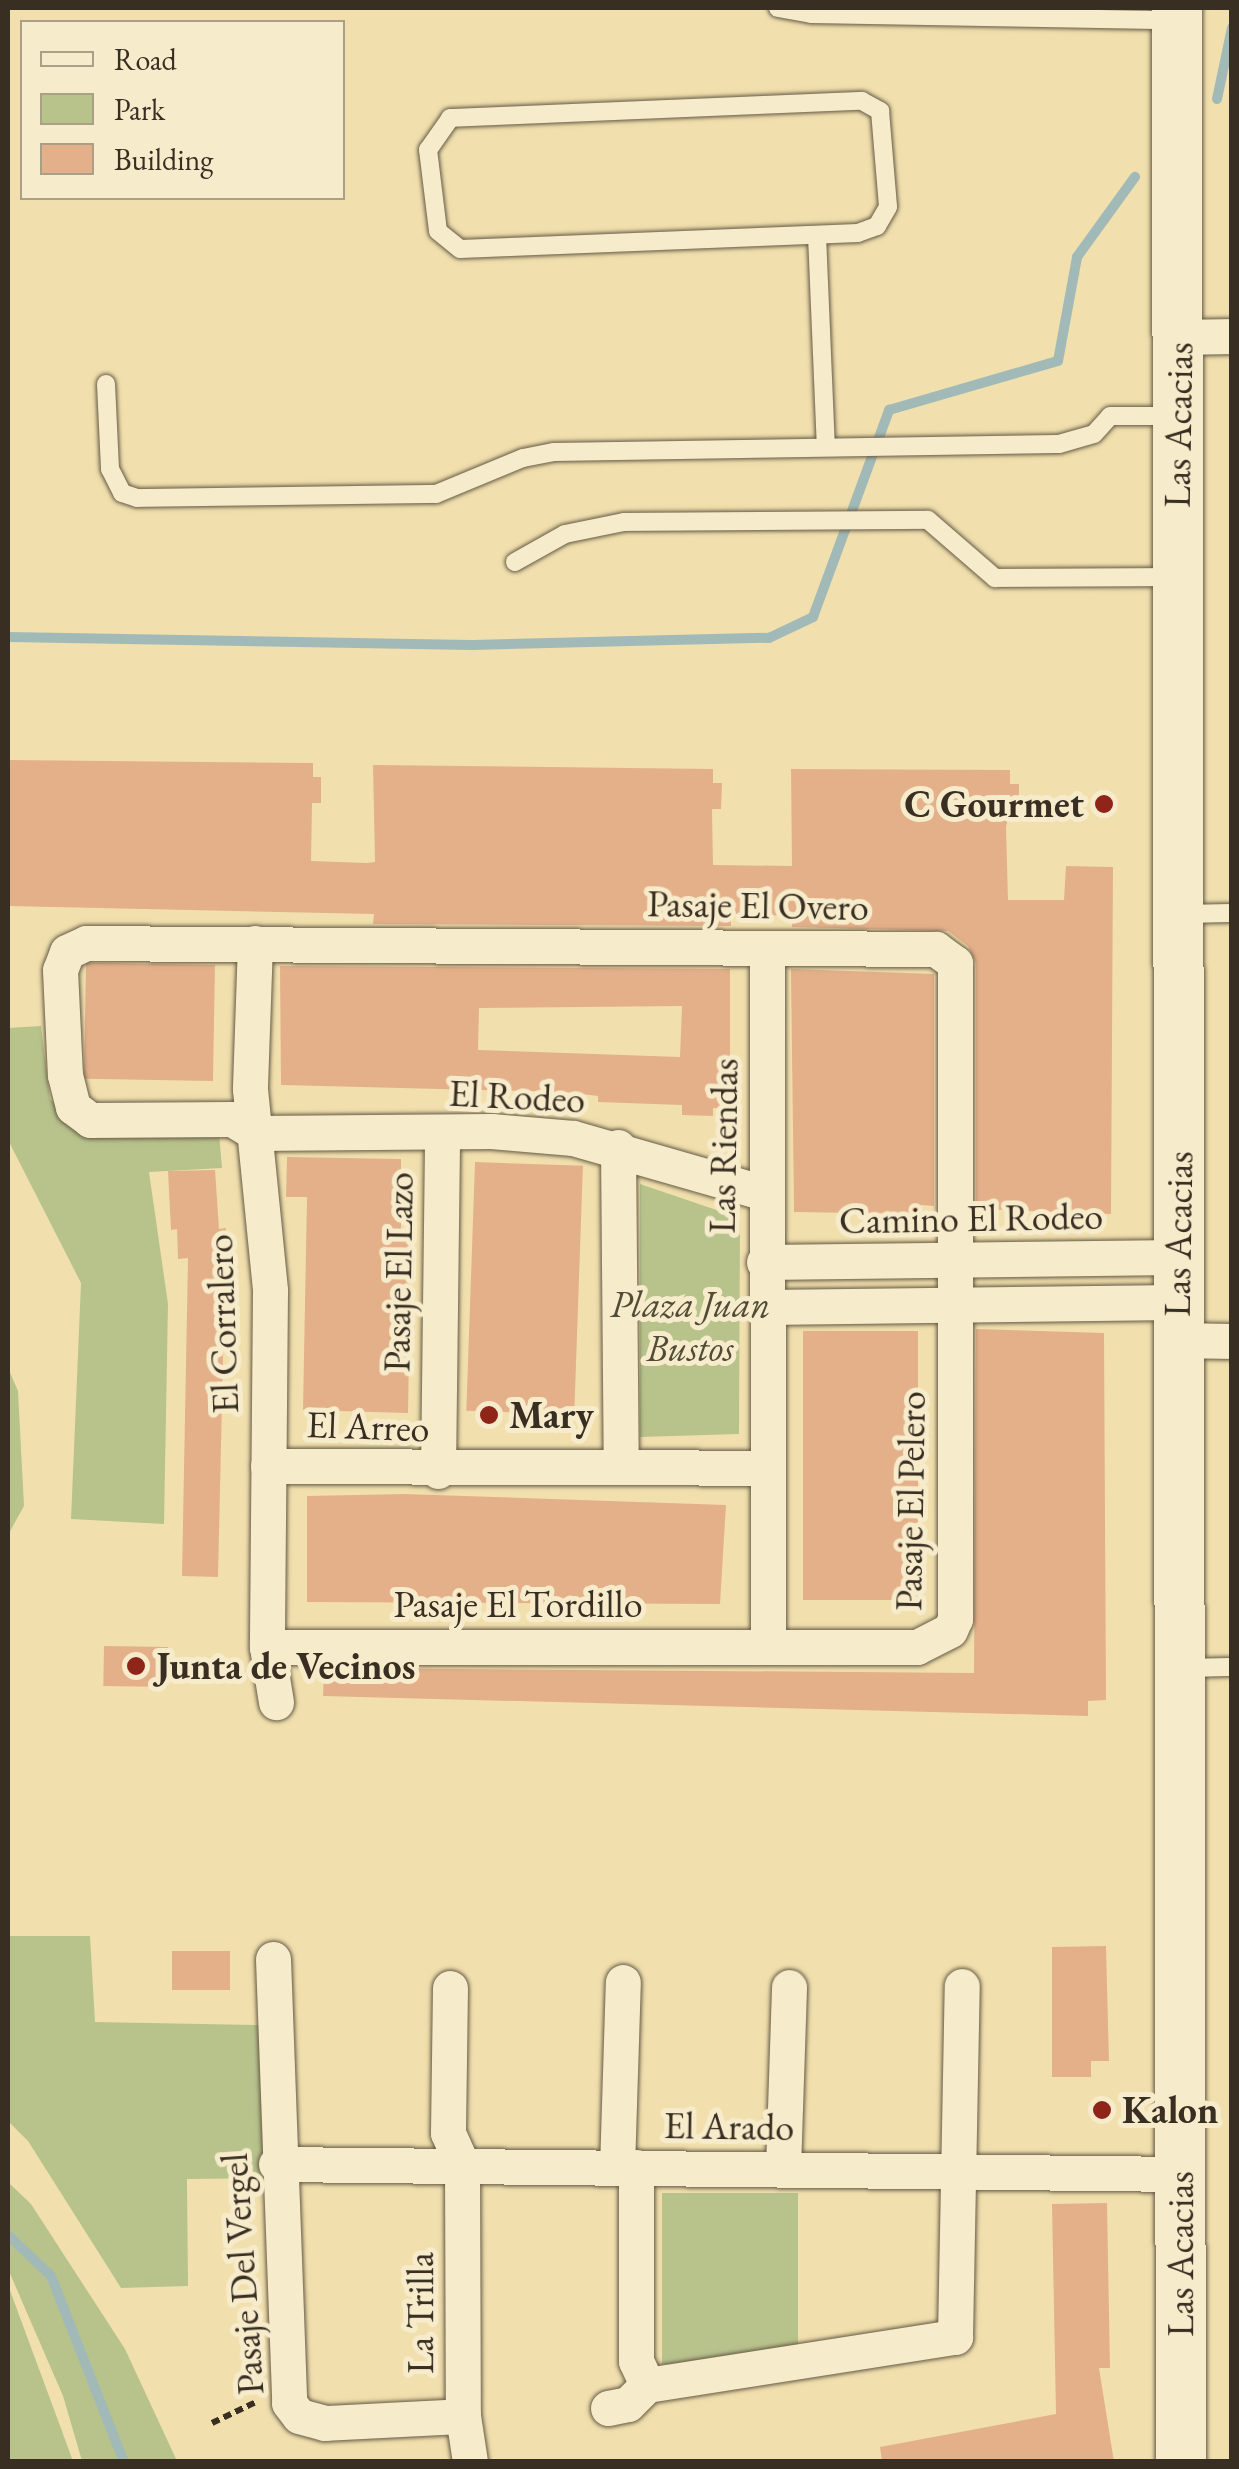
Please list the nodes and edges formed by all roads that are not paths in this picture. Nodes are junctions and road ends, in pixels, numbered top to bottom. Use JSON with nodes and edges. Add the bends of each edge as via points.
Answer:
{"nodes":[{"id":1,"x":778,"y":8,"type":"edge"},
{"id":2,"x":820,"y":10,"type":"edge"},
{"id":3,"x":1177,"y":14,"type":"edge"},
{"id":4,"x":816,"y":235,"type":"junction"},
{"id":5,"x":1232,"y":336,"type":"edge"},
{"id":6,"x":1180,"y":337,"type":"junction"},
{"id":7,"x":106,"y":384,"type":"dead end"},
{"id":8,"x":1178,"y":416,"type":"junction"},
{"id":9,"x":826,"y":446,"type":"junction"},
{"id":10,"x":514,"y":562,"type":"dead end"},
{"id":11,"x":1176,"y":577,"type":"junction"},
{"id":12,"x":1207,"y":914,"type":"edge"},
{"id":13,"x":254,"y":943,"type":"junction"},
{"id":14,"x":766,"y":948,"type":"junction"},
{"id":15,"x":256,"y":1133,"type":"junction"},
{"id":16,"x":442,"y":1133,"type":"junction"},
{"id":17,"x":618,"y":1148,"type":"junction"},
{"id":18,"x":765,"y":1192,"type":"junction"},
{"id":19,"x":764,"y":1262,"type":"junction"},
{"id":20,"x":954,"y":1262,"type":"junction"},
{"id":21,"x":1177,"y":1300,"type":"junction"},
{"id":22,"x":764,"y":1306,"type":"junction"},
{"id":23,"x":954,"y":1307,"type":"junction"},
{"id":24,"x":1232,"y":1341,"type":"edge"},
{"id":25,"x":268,"y":1466,"type":"junction"},
{"id":26,"x":621,"y":1466,"type":"junction"},
{"id":27,"x":765,"y":1468,"type":"junction"},
{"id":28,"x":438,"y":1471,"type":"junction"},
{"id":29,"x":768,"y":1646,"type":"junction"},
{"id":30,"x":267,"y":1647,"type":"junction"},
{"id":31,"x":1230,"y":1667,"type":"edge"},
{"id":32,"x":1179,"y":1668,"type":"junction"},
{"id":33,"x":276,"y":1702,"type":"dead end"},
{"id":34,"x":273,"y":1959,"type":"dead end"},
{"id":35,"x":622,"y":1982,"type":"dead end"},
{"id":36,"x":962,"y":1986,"type":"dead end"},
{"id":37,"x":789,"y":1987,"type":"dead end"},
{"id":38,"x":450,"y":1988,"type":"dead end"},
{"id":39,"x":276,"y":2164,"type":"junction"},
{"id":40,"x":462,"y":2164,"type":"junction"},
{"id":41,"x":626,"y":2168,"type":"junction"},
{"id":42,"x":783,"y":2169,"type":"junction"},
{"id":43,"x":955,"y":2171,"type":"junction"},
{"id":44,"x":1180,"y":2174,"type":"junction"},
{"id":45,"x":647,"y":2386,"type":"junction"},
{"id":46,"x":608,"y":2408,"type":"dead end"},
{"id":47,"x":462,"y":2416,"type":"junction"},
{"id":48,"x":470,"y":2462,"type":"edge"},
{"id":49,"x":1181,"y":2462,"type":"edge"}],
"edges":[{"from":1,"to":2,"type":"lane"},
{"from":2,"to":3,"type":"lane"},
{"from":3,"to":6,"type":"street","name":"Las Acacias"},
{"from":4,"to":4,"type":"lane","via":[[460,249],[438,230],[428,150],[450,118],[862,101],[880,111],[888,207],[868,230]]},
{"from":4,"to":9,"type":"lane"},
{"from":5,"to":6,"type":"street"},
{"from":6,"to":8,"type":"street","name":"Las Acacias"},
{"from":7,"to":9,"type":"lane","via":[[110,469],[122,494],[137,498],[436,494],[522,458],[554,452]]},
{"from":8,"to":9,"type":"lane","via":[[1110,416],[1094,434],[1060,444]]},
{"from":8,"to":11,"type":"street","name":"Las Acacias"},
{"from":10,"to":11,"type":"lane","via":[[565,534],[624,522],[928,520],[995,578]]},
{"from":11,"to":12,"type":"street","name":"Las Acacias"},
{"from":12,"to":21,"type":"street","name":"Las Acacias"},
{"from":13,"to":14,"type":"street","name":"Pasaje El Overo"},
{"from":13,"to":15,"type":"street","name":"El Corralero"},
{"from":13,"to":15,"type":"street","name":"Pasaje El Overo","via":[[86,943],[68,952],[60,970],[67,1093],[81,1115],[232,1119]]},
{"from":14,"to":18,"type":"street","name":"Las Riendas"},
{"from":14,"to":20,"type":"street","name":"Pasaje El Overo","via":[[936,949],[950,955],[958,977]]},
{"from":15,"to":16,"type":"street","name":"El Rodeo"},
{"from":15,"to":25,"type":"street","name":"El Corralero","via":[[270,1291]]},
{"from":16,"to":17,"type":"street","name":"El Rodeo","via":[[491,1131]]},
{"from":16,"to":28,"type":"street","name":"Pasaje El Lazo"},
{"from":17,"to":18,"type":"street","name":"El Rodeo"},
{"from":17,"to":26,"type":"street"},
{"from":18,"to":19,"type":"street","name":"Las Riendas"},
{"from":19,"to":20,"type":"street","name":"Camino El Rodeo"},
{"from":19,"to":22,"type":"street","name":"Las Riendas"},
{"from":20,"to":21,"type":"street","name":"Camino El Rodeo"},
{"from":20,"to":23,"type":"street"},
{"from":21,"to":23,"type":"street"},
{"from":21,"to":24,"type":"street"},
{"from":21,"to":32,"type":"street","name":"Las Acacias"},
{"from":22,"to":23,"type":"street"},
{"from":22,"to":27,"type":"street","name":"Las Riendas"},
{"from":23,"to":29,"type":"street","name":"Pasaje El Pelero","via":[[950,1630],[917,1646]]},
{"from":25,"to":28,"type":"street","name":"El Arreo"},
{"from":25,"to":30,"type":"street","name":"El Corralero"},
{"from":26,"to":27,"type":"street","name":"El Arreo"},
{"from":26,"to":28,"type":"street","name":"El Arreo"},
{"from":27,"to":29,"type":"street","name":"Las Riendas"},
{"from":29,"to":30,"type":"street","name":"Pasaje El Tordillo"},
{"from":30,"to":33,"type":"street","name":"El Corralero"},
{"from":31,"to":32,"type":"lane"},
{"from":32,"to":44,"type":"street","name":"Las Acacias"},
{"from":34,"to":39,"type":"street","name":"Pasaje Del Vergel"},
{"from":35,"to":41,"type":"street"},
{"from":36,"to":43,"type":"street"},
{"from":37,"to":42,"type":"street"},
{"from":38,"to":40,"type":"street","name":"La Trilla","via":[[448,2133]]},
{"from":39,"to":40,"type":"street","name":"El Arado"},
{"from":39,"to":47,"type":"street","name":"Pasaje Del Vergel","via":[[284,2388],[299,2416],[325,2423]]},
{"from":40,"to":41,"type":"street","name":"El Arado"},
{"from":40,"to":47,"type":"street","name":"La Trilla"},
{"from":41,"to":42,"type":"street","name":"El Arado"},
{"from":41,"to":45,"type":"street","via":[[636,2361]]},
{"from":42,"to":43,"type":"street","name":"El Arado"},
{"from":43,"to":44,"type":"street","name":"El Arado"},
{"from":43,"to":45,"type":"street","via":[[955,2337]]},
{"from":44,"to":49,"type":"street","name":"Las Acacias"},
{"from":45,"to":46,"type":"street","via":[[628,2404]]},
{"from":47,"to":48,"type":"street","name":"La Trilla"}]}
